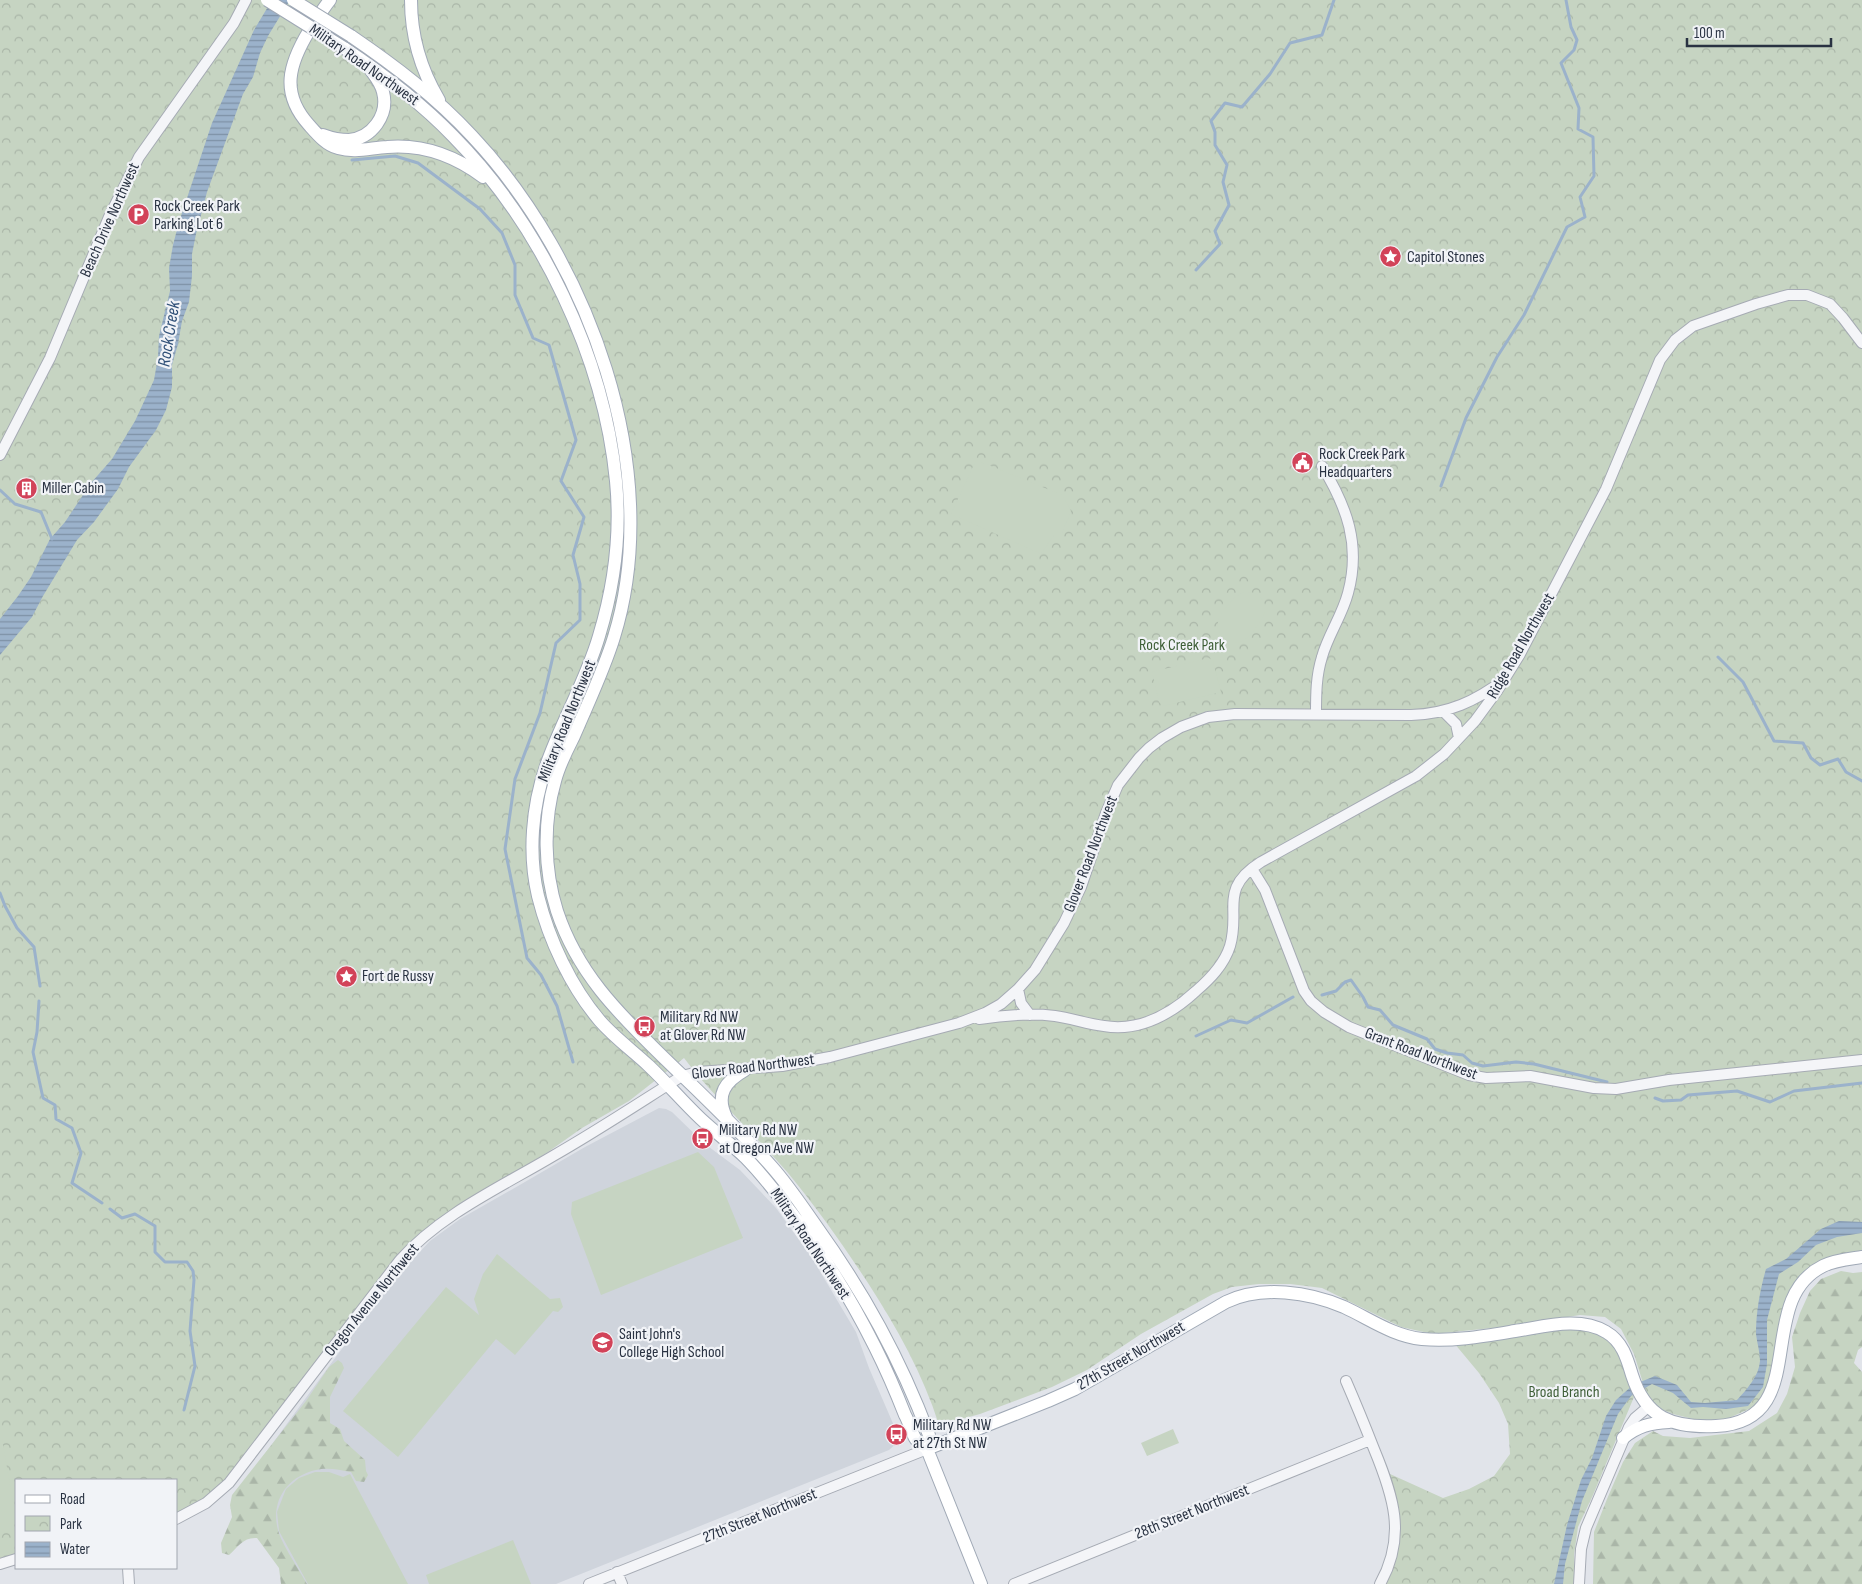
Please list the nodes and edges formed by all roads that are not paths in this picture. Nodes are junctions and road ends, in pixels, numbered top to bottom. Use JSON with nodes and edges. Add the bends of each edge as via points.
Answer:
{"nodes":[{"id":1,"x":246,"y":0,"type":"edge"},
{"id":2,"x":267,"y":0,"type":"edge"},
{"id":3,"x":293,"y":0,"type":"edge"},
{"id":4,"x":330,"y":0,"type":"edge"},
{"id":5,"x":411,"y":0,"type":"edge"},
{"id":6,"x":365,"y":62,"type":"junction"},
{"id":7,"x":452,"y":115,"type":"junction"},
{"id":8,"x":316,"y":133,"type":"junction"},
{"id":9,"x":497,"y":187,"type":"junction"},
{"id":10,"x":1862,"y":343,"type":"edge"},
{"id":11,"x":0,"y":455,"type":"edge"},
{"id":12,"x":1322,"y":466,"type":"dead end"},
{"id":13,"x":1505,"y":678,"type":"junction"},
{"id":14,"x":1443,"y":711,"type":"junction"},
{"id":15,"x":1316,"y":714,"type":"junction"},
{"id":16,"x":1459,"y":738,"type":"junction"},
{"id":17,"x":1252,"y":869,"type":"junction"},
{"id":18,"x":1018,"y":989,"type":"junction"},
{"id":19,"x":1030,"y":1015,"type":"junction"},
{"id":20,"x":966,"y":1021,"type":"junction"},
{"id":21,"x":1862,"y":1060,"type":"edge"},
{"id":22,"x":745,"y":1070,"type":"junction"},
{"id":23,"x":682,"y":1076,"type":"junction"},
{"id":24,"x":667,"y":1086,"type":"junction"},
{"id":25,"x":726,"y":1117,"type":"junction"},
{"id":26,"x":1862,"y":1257,"type":"edge"},
{"id":27,"x":1346,"y":1381,"type":"dead end"},
{"id":28,"x":1648,"y":1407,"type":"junction"},
{"id":29,"x":1672,"y":1422,"type":"junction"},
{"id":30,"x":1623,"y":1438,"type":"junction"},
{"id":31,"x":1370,"y":1440,"type":"junction"},
{"id":32,"x":927,"y":1449,"type":"junction"},
{"id":33,"x":178,"y":1518,"type":"edge"},
{"id":34,"x":15,"y":1559,"type":"edge"},
{"id":35,"x":0,"y":1564,"type":"edge"},
{"id":36,"x":128,"y":1569,"type":"edge"},
{"id":37,"x":617,"y":1572,"type":"junction"},
{"id":38,"x":130,"y":1584,"type":"edge"},
{"id":39,"x":589,"y":1584,"type":"edge"},
{"id":40,"x":622,"y":1584,"type":"edge"},
{"id":41,"x":981,"y":1584,"type":"edge"},
{"id":42,"x":1014,"y":1584,"type":"edge"},
{"id":43,"x":1380,"y":1584,"type":"edge"},
{"id":44,"x":1579,"y":1584,"type":"edge"}],
"edges":[{"from":1,"to":11,"type":"street","name":"Beach Drive Northwest","via":[[234,23],[139,157],[109,217],[50,358]]},
{"from":2,"to":6,"type":"main road","name":"Military Road Northwest","bridge":true},
{"from":3,"to":7,"type":"main road","name":"Military Road Northwest","bridge":true,"via":[[352,36]]},
{"from":4,"to":8,"type":"main road","via":[[298,49],[290,78],[299,112]]},
{"from":5,"to":7,"type":"main road","via":[[413,32],[420,58],[437,99]]},
{"from":6,"to":8,"type":"main road","via":[[383,94],[384,107],[377,123],[365,134],[350,140]]},
{"from":6,"to":9,"type":"main road","name":"Military Road Northwest","via":[[417,101],[455,137]]},
{"from":7,"to":23,"type":"main road","name":"Military Road Northwest","via":[[514,187],[561,260],[586,315],[612,393],[629,483],[628,563],[616,632],[554,781],[547,826],[548,866],[558,912],[581,964],[603,996]]},
{"from":8,"to":9,"type":"main road","via":[[343,150],[411,146],[440,153]]},
{"from":9,"to":24,"type":"main road","name":"Military Road Northwest","via":[[538,249],[570,312],[601,400],[616,483],[615,554],[607,607],[593,657],[546,766],[536,810],[532,853],[538,896],[564,964],[586,1002],[602,1023]]},
{"from":10,"to":13,"type":"street","name":"Ridge Road Northwest","via":[[1834,307],[1802,294],[1778,297],[1703,322],[1675,340],[1656,369],[1606,489]]},
{"from":12,"to":15,"type":"street","via":[[1346,512],[1353,552],[1348,594],[1322,656],[1317,680]]},
{"from":13,"to":14,"type":"street","name":"Glover Road Northwest","via":[[1472,701]]},
{"from":13,"to":16,"type":"street","name":"Ridge Road Northwest"},
{"from":14,"to":15,"type":"street","name":"Glover Road Northwest","via":[[1418,715]]},
{"from":14,"to":16,"type":"street","via":[[1456,724]]},
{"from":15,"to":18,"type":"street","name":"Glover Road Northwest","via":[[1215,716],[1181,727],[1149,748],[1118,785],[1070,911],[1041,962]]},
{"from":16,"to":17,"type":"street","name":"Ridge Road Northwest","via":[[1438,760],[1416,776]]},
{"from":17,"to":19,"type":"street","name":"Ridge Road Northwest","via":[[1234,894],[1232,936],[1224,959],[1212,977],[1173,1011],[1125,1028],[1056,1016]]},
{"from":17,"to":21,"type":"street","name":"Grant Road Northwest","via":[[1263,887],[1298,979],[1311,1001],[1349,1027],[1468,1075],[1536,1077],[1616,1089],[1669,1080]]},
{"from":18,"to":19,"type":"street","via":[[1024,1009]]},
{"from":18,"to":20,"type":"street","name":"Glover Road Northwest","via":[[998,1006]]},
{"from":19,"to":20,"type":"street","name":"Ridge Road Northwest"},
{"from":20,"to":22,"type":"street","name":"Glover Road Northwest","via":[[824,1059]]},
{"from":22,"to":23,"type":"street","name":"Glover Road Northwest"},
{"from":22,"to":25,"type":"main road","via":[[725,1086],[722,1105]]},
{"from":23,"to":24,"type":"street","name":"Oregon Avenue Northwest"},
{"from":23,"to":25,"type":"main road","name":"Military Road Northwest"},
{"from":24,"to":32,"type":"main road","name":"Military Road Northwest","via":[[748,1160],[798,1222],[861,1322],[916,1441]]},
{"from":24,"to":33,"type":"street","name":"Oregon Avenue Northwest","via":[[462,1210],[420,1240],[394,1268],[230,1483],[206,1503]]},
{"from":25,"to":32,"type":"main road","name":"Military Road Northwest","via":[[788,1187],[868,1304],[893,1349],[923,1420],[929,1435]]},
{"from":26,"to":29,"type":"main road","via":[[1823,1266],[1800,1287],[1785,1320],[1774,1385],[1756,1412],[1721,1426]]},
{"from":27,"to":31,"type":"street"},
{"from":28,"to":29,"type":"main road"},
{"from":28,"to":30,"type":"street","via":[[1635,1418]]},
{"from":28,"to":32,"type":"main road","name":"27th Street Northwest","via":[[1619,1343],[1608,1333],[1592,1326],[1565,1324],[1458,1338],[1424,1339],[1390,1331],[1330,1302],[1294,1294],[1255,1294],[1226,1302],[1076,1389]]},
{"from":29,"to":30,"type":"main road","via":[[1643,1425]]},
{"from":30,"to":44,"type":"street","via":[[1586,1528],[1580,1555]]},
{"from":31,"to":42,"type":"street","name":"28th Street Northwest"},
{"from":31,"to":43,"type":"street","via":[[1385,1476],[1395,1521],[1394,1543]]},
{"from":32,"to":37,"type":"street","name":"27th Street Northwest"},
{"from":32,"to":41,"type":"main road","name":"Military Road Northwest"},
{"from":34,"to":35,"type":"street"},
{"from":36,"to":38,"type":"street"},
{"from":37,"to":39,"type":"street","name":"27th Street Northwest"},
{"from":37,"to":40,"type":"street"}]}
